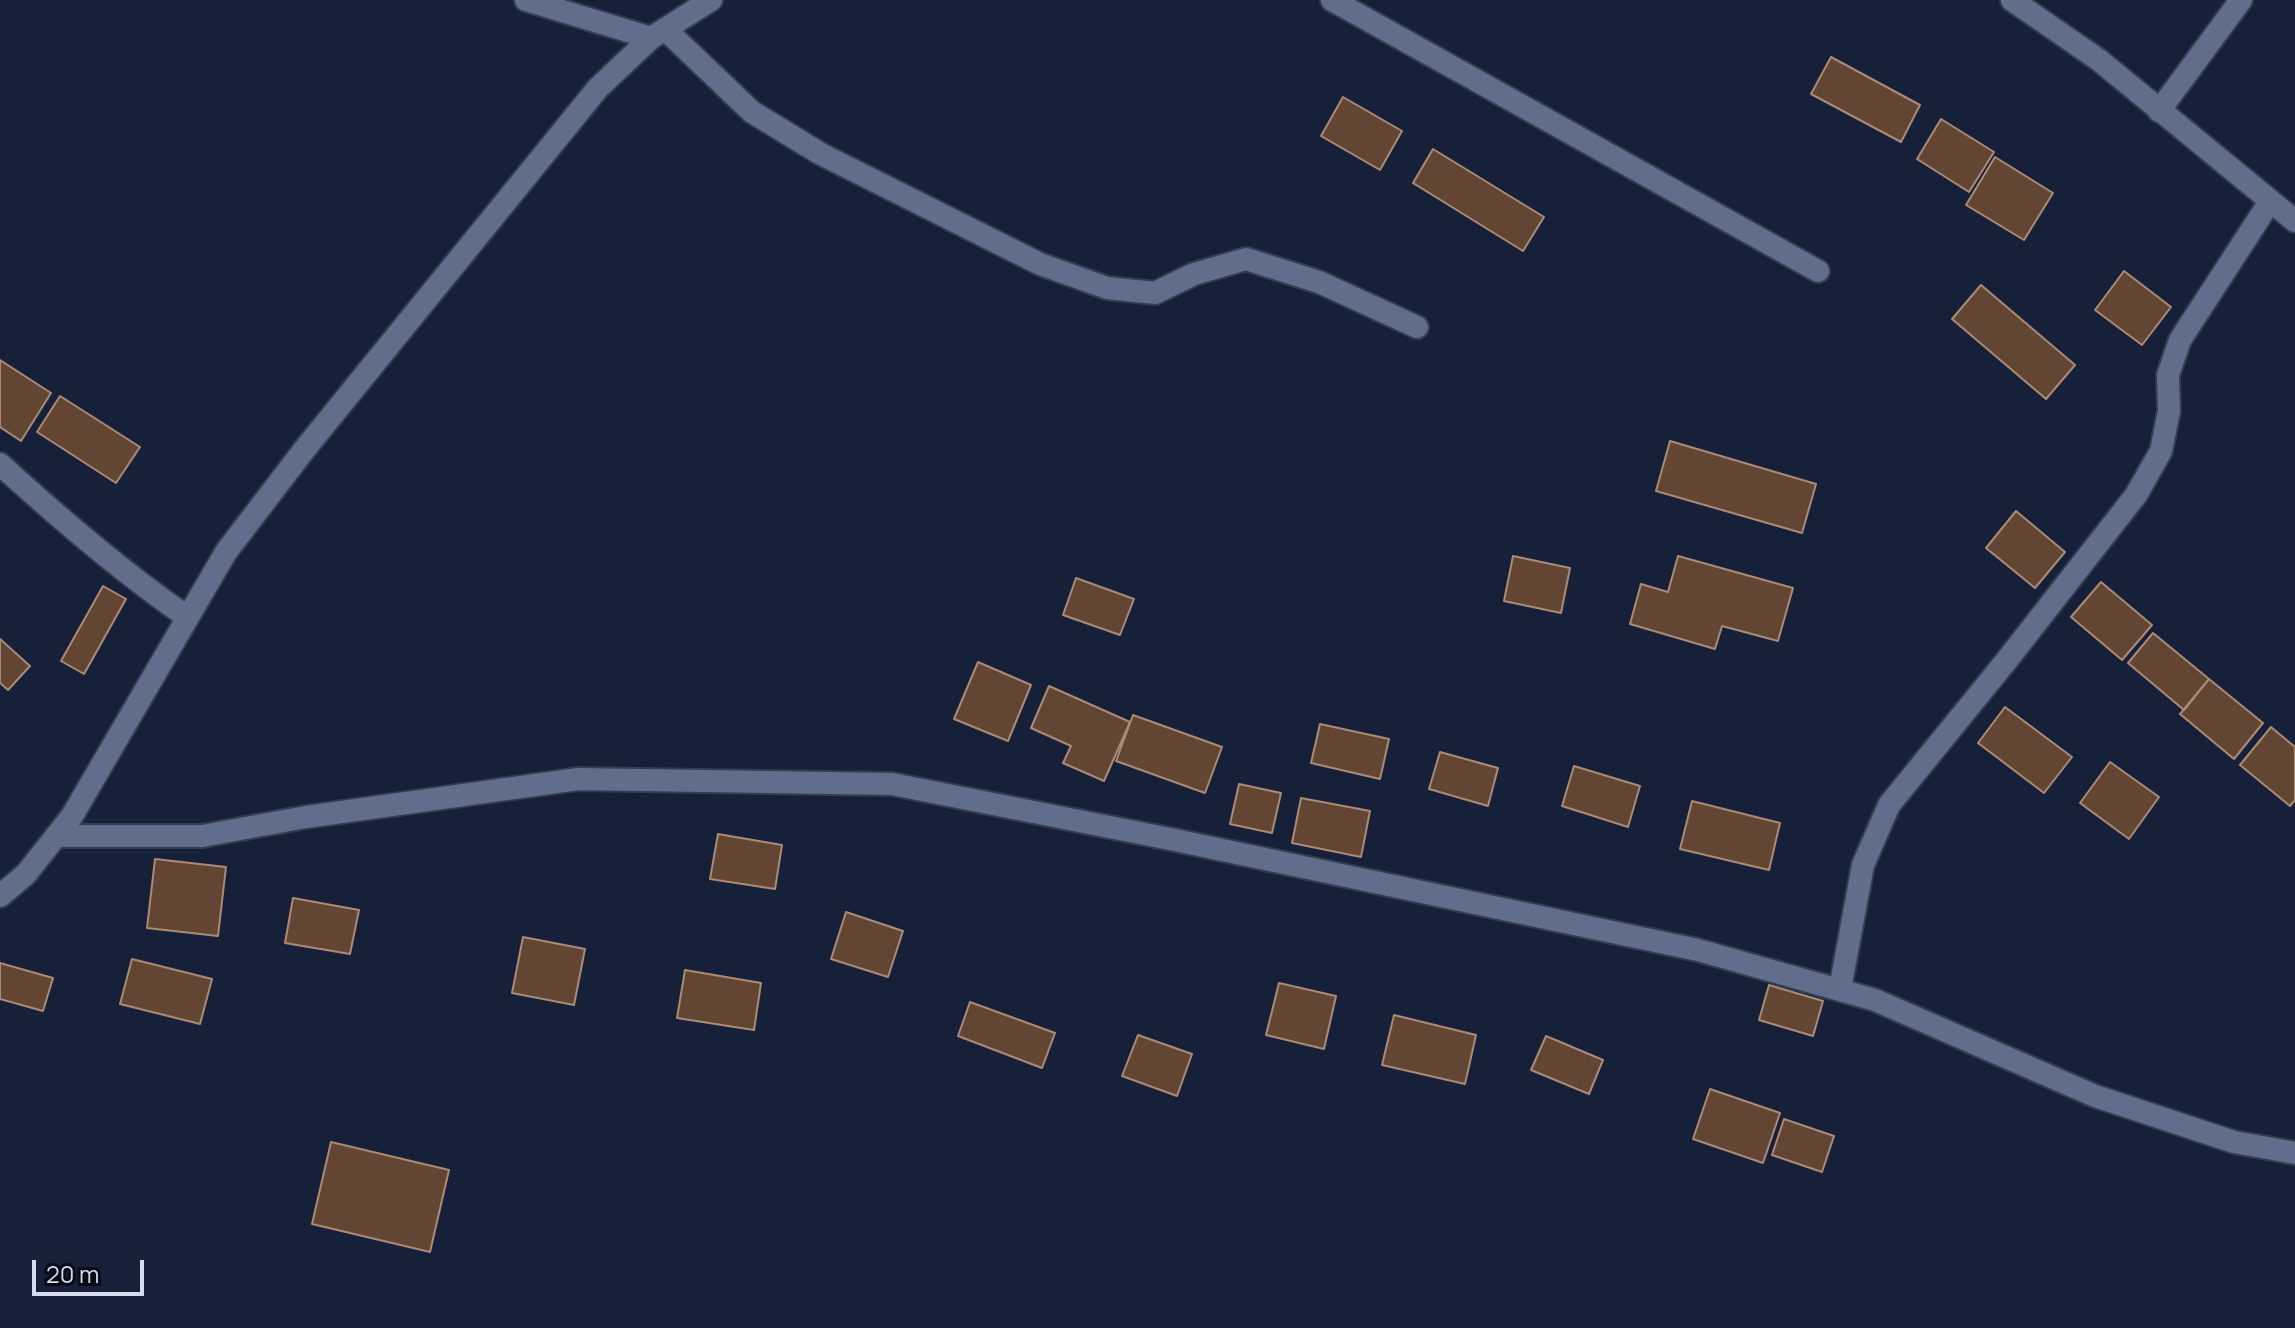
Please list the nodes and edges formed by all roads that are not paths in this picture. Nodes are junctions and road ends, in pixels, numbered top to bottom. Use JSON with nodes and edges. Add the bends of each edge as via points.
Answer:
{"nodes":[{"id":1,"x":526,"y":0,"type":"edge"},
{"id":2,"x":711,"y":0,"type":"edge"},
{"id":3,"x":1332,"y":0,"type":"edge"},
{"id":4,"x":2012,"y":0,"type":"edge"},
{"id":5,"x":2241,"y":0,"type":"edge"},
{"id":6,"x":658,"y":33,"type":"junction"},
{"id":7,"x":2159,"y":111,"type":"junction"},
{"id":8,"x":2269,"y":203,"type":"junction"},
{"id":9,"x":2295,"y":221,"type":"edge"},
{"id":10,"x":1818,"y":271,"type":"dead end"},
{"id":11,"x":1417,"y":327,"type":"dead end"},
{"id":12,"x":0,"y":464,"type":"edge"},
{"id":13,"x":187,"y":617,"type":"junction"},
{"id":14,"x":56,"y":836,"type":"junction"},
{"id":15,"x":0,"y":896,"type":"edge"},
{"id":16,"x":1840,"y":989,"type":"junction"},
{"id":17,"x":2295,"y":1153,"type":"edge"}],
"edges":[{"from":1,"to":6,"type":"street"},
{"from":2,"to":6,"type":"street"},
{"from":3,"to":10,"type":"street"},
{"from":4,"to":7,"type":"street","via":[[2099,60]]},
{"from":5,"to":7,"type":"street"},
{"from":6,"to":11,"type":"street","via":[[752,112],[834,161],[1040,264],[1107,288],[1155,293],[1194,274],[1246,259],[1319,282]]},
{"from":6,"to":13,"type":"street","via":[[598,88],[304,450],[226,552]]},
{"from":7,"to":8,"type":"street"},
{"from":8,"to":9,"type":"street"},
{"from":8,"to":16,"type":"street","via":[[2180,340],[2168,375],[2169,411],[2161,451],[2136,495],[1889,805],[1863,865]]},
{"from":12,"to":13,"type":"street","via":[[125,574]]},
{"from":13,"to":14,"type":"street"},
{"from":14,"to":15,"type":"street"},
{"from":14,"to":16,"type":"street","via":[[202,836],[578,779],[892,784],[1698,950]]},
{"from":16,"to":17,"type":"street","via":[[2095,1096],[2234,1142]]}]}
